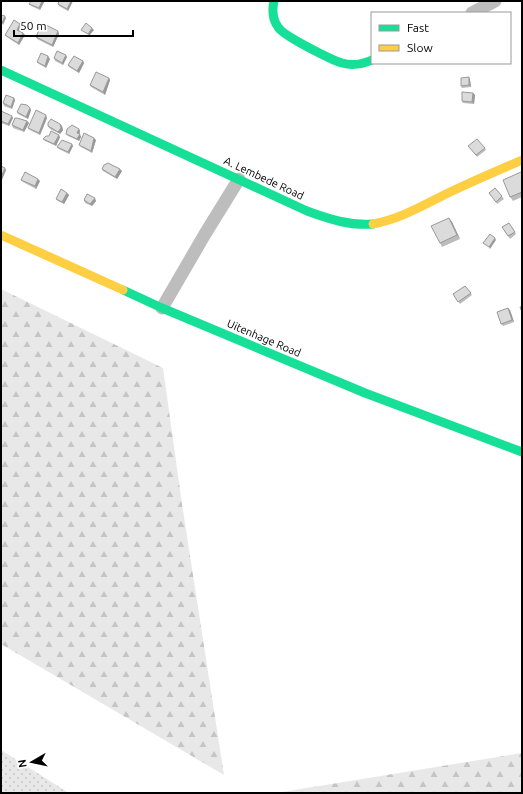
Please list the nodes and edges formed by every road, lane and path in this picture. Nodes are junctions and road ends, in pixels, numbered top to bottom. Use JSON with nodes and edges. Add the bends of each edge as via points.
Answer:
{"nodes":[{"id":1,"x":274,"y":1,"type":"edge"},
{"id":2,"x":495,"y":1,"type":"edge"},
{"id":3,"x":474,"y":12,"type":"edge"},
{"id":4,"x":371,"y":60,"type":"edge"},
{"id":5,"x":1,"y":70,"type":"edge"},
{"id":6,"x":522,"y":160,"type":"edge"},
{"id":7,"x":239,"y":180,"type":"junction"},
{"id":8,"x":1,"y":235,"type":"edge"},
{"id":9,"x":162,"y":308,"type":"junction"},
{"id":10,"x":522,"y":452,"type":"edge"}],
"edges":[{"from":1,"to":4,"type":"street","via":[[274,18],[278,28],[288,37],[342,63],[360,64]]},
{"from":2,"to":3,"type":"street"},
{"from":5,"to":7,"type":"street","name":"A. Lembede Road"},
{"from":6,"to":7,"type":"street","name":"A. Lembede Road","via":[[404,214],[372,224],[330,220]]},
{"from":7,"to":9,"type":"street"},
{"from":8,"to":9,"type":"street","name":"Uitenhage Road"},
{"from":9,"to":10,"type":"street","name":"Uitenhage Road","via":[[365,393]]}]}
